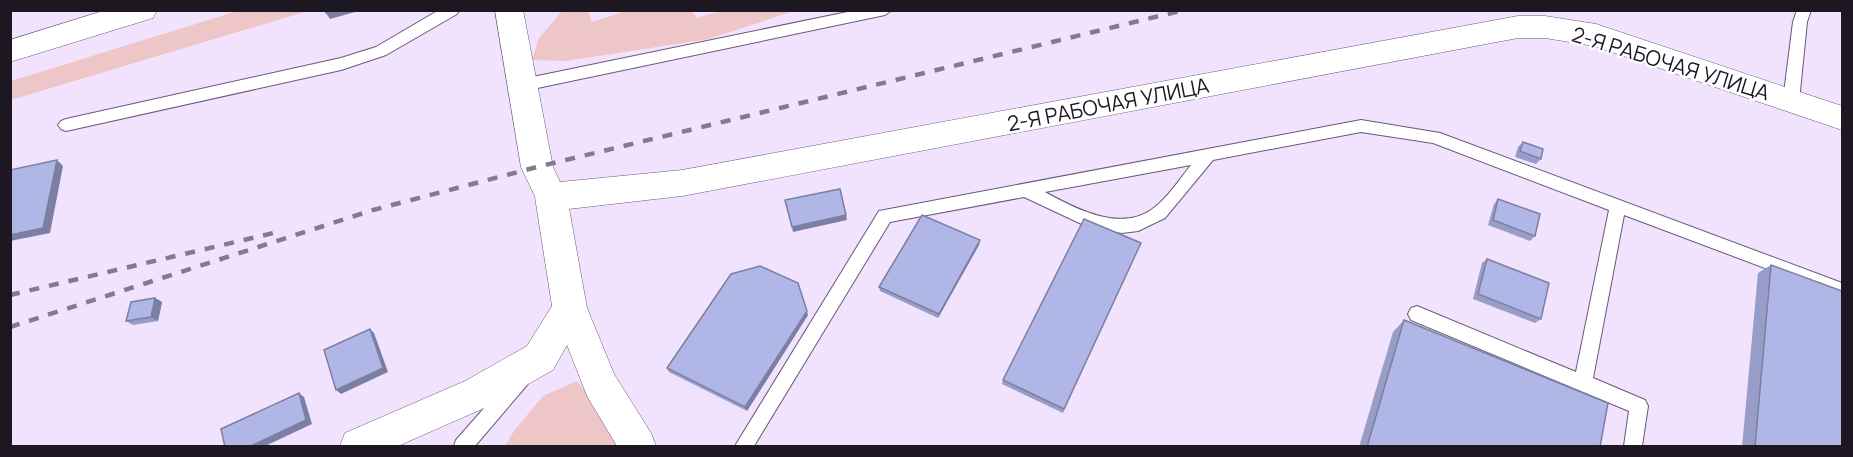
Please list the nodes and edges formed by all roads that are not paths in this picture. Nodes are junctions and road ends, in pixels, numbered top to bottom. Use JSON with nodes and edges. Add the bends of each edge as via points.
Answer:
{"nodes":[{"id":1,"x":143,"y":10,"type":"edge"},
{"id":2,"x":452,"y":10,"type":"edge"},
{"id":3,"x":509,"y":10,"type":"edge"},
{"id":4,"x":885,"y":10,"type":"edge"},
{"id":5,"x":1804,"y":10,"type":"edge"},
{"id":6,"x":103,"y":17,"type":"edge"},
{"id":7,"x":10,"y":51,"type":"edge"},
{"id":8,"x":523,"y":85,"type":"junction"},
{"id":9,"x":1791,"y":100,"type":"junction"},
{"id":10,"x":1842,"y":118,"type":"edge"},
{"id":11,"x":66,"y":125,"type":"dead end"},
{"id":12,"x":1208,"y":155,"type":"junction"},
{"id":13,"x":1026,"y":190,"type":"junction"},
{"id":14,"x":551,"y":197,"type":"junction"},
{"id":15,"x":1618,"y":206,"type":"junction"},
{"id":16,"x":1842,"y":290,"type":"edge"},
{"id":17,"x":570,"y":308,"type":"junction"},
{"id":18,"x":1417,"y":314,"type":"dead end"},
{"id":19,"x":540,"y":358,"type":"junction"},
{"id":20,"x":1583,"y":383,"type":"junction"},
{"id":21,"x":358,"y":447,"type":"edge"},
{"id":22,"x":463,"y":447,"type":"edge"},
{"id":23,"x":638,"y":447,"type":"edge"},
{"id":24,"x":744,"y":447,"type":"edge"},
{"id":25,"x":1633,"y":447,"type":"edge"}],
"edges":[{"from":1,"to":6,"type":"main road"},
{"from":2,"to":11,"type":"lane","via":[[381,51],[341,64]]},
{"from":3,"to":8,"type":"main road"},
{"from":4,"to":8,"type":"lane"},
{"from":5,"to":9,"type":"lane"},
{"from":6,"to":7,"type":"main road"},
{"from":8,"to":14,"type":"main road","via":[[537,167]]},
{"from":9,"to":10,"type":"main road","name":"2-Я РАБОЧАЯ УЛИЦА"},
{"from":9,"to":14,"type":"main road","name":"2-Я РАБОЧАЯ УЛИЦА","via":[[1596,35],[1518,27],[682,183]]},
{"from":12,"to":13,"type":"lane"},
{"from":12,"to":13,"type":"lane","via":[[1156,217],[1133,226],[1111,225],[1071,214]]},
{"from":12,"to":15,"type":"lane","via":[[1361,126],[1434,137]]},
{"from":13,"to":24,"type":"lane","via":[[885,216]]},
{"from":14,"to":17,"type":"main road"},
{"from":15,"to":16,"type":"lane"},
{"from":15,"to":20,"type":"lane"},
{"from":17,"to":19,"type":"main road"},
{"from":17,"to":23,"type":"main road","via":[[600,384]]},
{"from":18,"to":20,"type":"lane"},
{"from":19,"to":21,"type":"main road","via":[[478,393]]},
{"from":19,"to":22,"type":"lane"},
{"from":20,"to":25,"type":"lane","via":[[1639,406]]}]}
